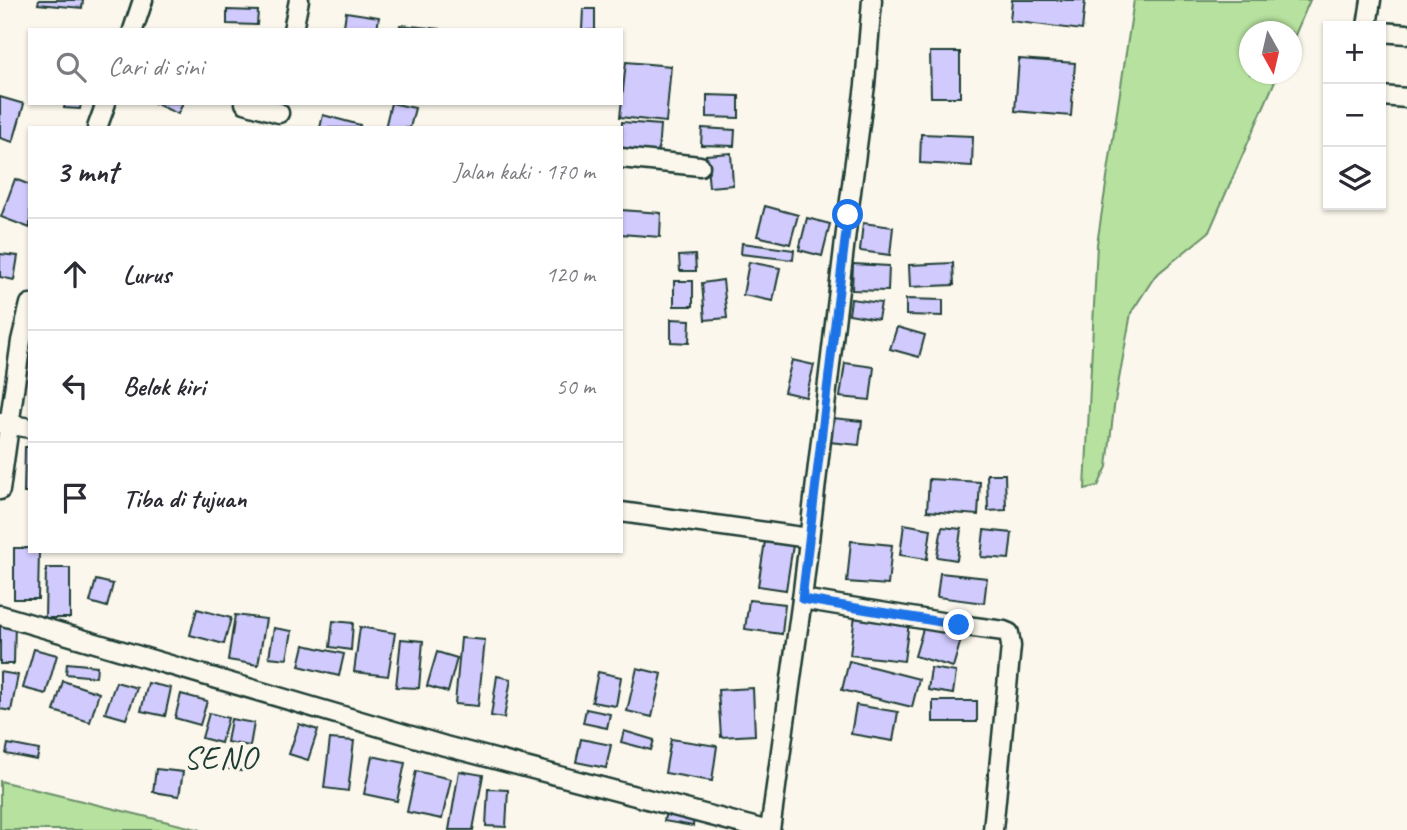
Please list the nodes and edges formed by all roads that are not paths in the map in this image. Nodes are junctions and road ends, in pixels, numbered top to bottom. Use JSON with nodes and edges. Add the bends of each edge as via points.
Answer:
{"nodes":[{"id":1,"x":143,"y":0,"type":"edge"},
{"id":2,"x":299,"y":0,"type":"edge"},
{"id":3,"x":872,"y":0,"type":"edge"},
{"id":4,"x":1371,"y":0,"type":"edge"},
{"id":5,"x":1368,"y":21,"type":"edge"},
{"id":6,"x":134,"y":28,"type":"edge"},
{"id":7,"x":293,"y":28,"type":"edge"},
{"id":8,"x":1386,"y":32,"type":"edge"},
{"id":9,"x":1407,"y":34,"type":"edge"},
{"id":10,"x":1386,"y":96,"type":"edge"},
{"id":11,"x":1407,"y":98,"type":"edge"},
{"id":12,"x":105,"y":105,"type":"edge"},
{"id":13,"x":250,"y":105,"type":"edge"},
{"id":14,"x":278,"y":115,"type":"edge"},
{"id":15,"x":98,"y":126,"type":"edge"},
{"id":16,"x":623,"y":158,"type":"edge"},
{"id":17,"x":700,"y":166,"type":"dead end"},
{"id":18,"x":28,"y":312,"type":"edge"},
{"id":19,"x":5,"y":424,"type":"edge"},
{"id":20,"x":28,"y":428,"type":"edge"},
{"id":21,"x":0,"y":491,"type":"edge"},
{"id":22,"x":623,"y":512,"type":"edge"},
{"id":23,"x":809,"y":538,"type":"junction"},
{"id":24,"x":802,"y":599,"type":"junction"},
{"id":25,"x":0,"y":615,"type":"edge"},
{"id":26,"x":765,"y":830,"type":"edge"},
{"id":27,"x":770,"y":830,"type":"edge"},
{"id":28,"x":993,"y":830,"type":"edge"}],
"edges":[{"from":1,"to":6,"type":"street"},
{"from":2,"to":7,"type":"street"},
{"from":3,"to":23,"type":"street"},
{"from":4,"to":5,"type":"street"},
{"from":8,"to":9,"type":"street"},
{"from":10,"to":11,"type":"street"},
{"from":12,"to":15,"type":"street"},
{"from":13,"to":14,"type":"street"},
{"from":16,"to":17,"type":"street"},
{"from":18,"to":19,"type":"street"},
{"from":19,"to":20,"type":"street"},
{"from":19,"to":21,"type":"street"},
{"from":22,"to":23,"type":"street"},
{"from":23,"to":24,"type":"street"},
{"from":24,"to":27,"type":"street"},
{"from":24,"to":28,"type":"street","via":[[1009,633]]},
{"from":25,"to":26,"type":"street","via":[[446,746]]}]}
